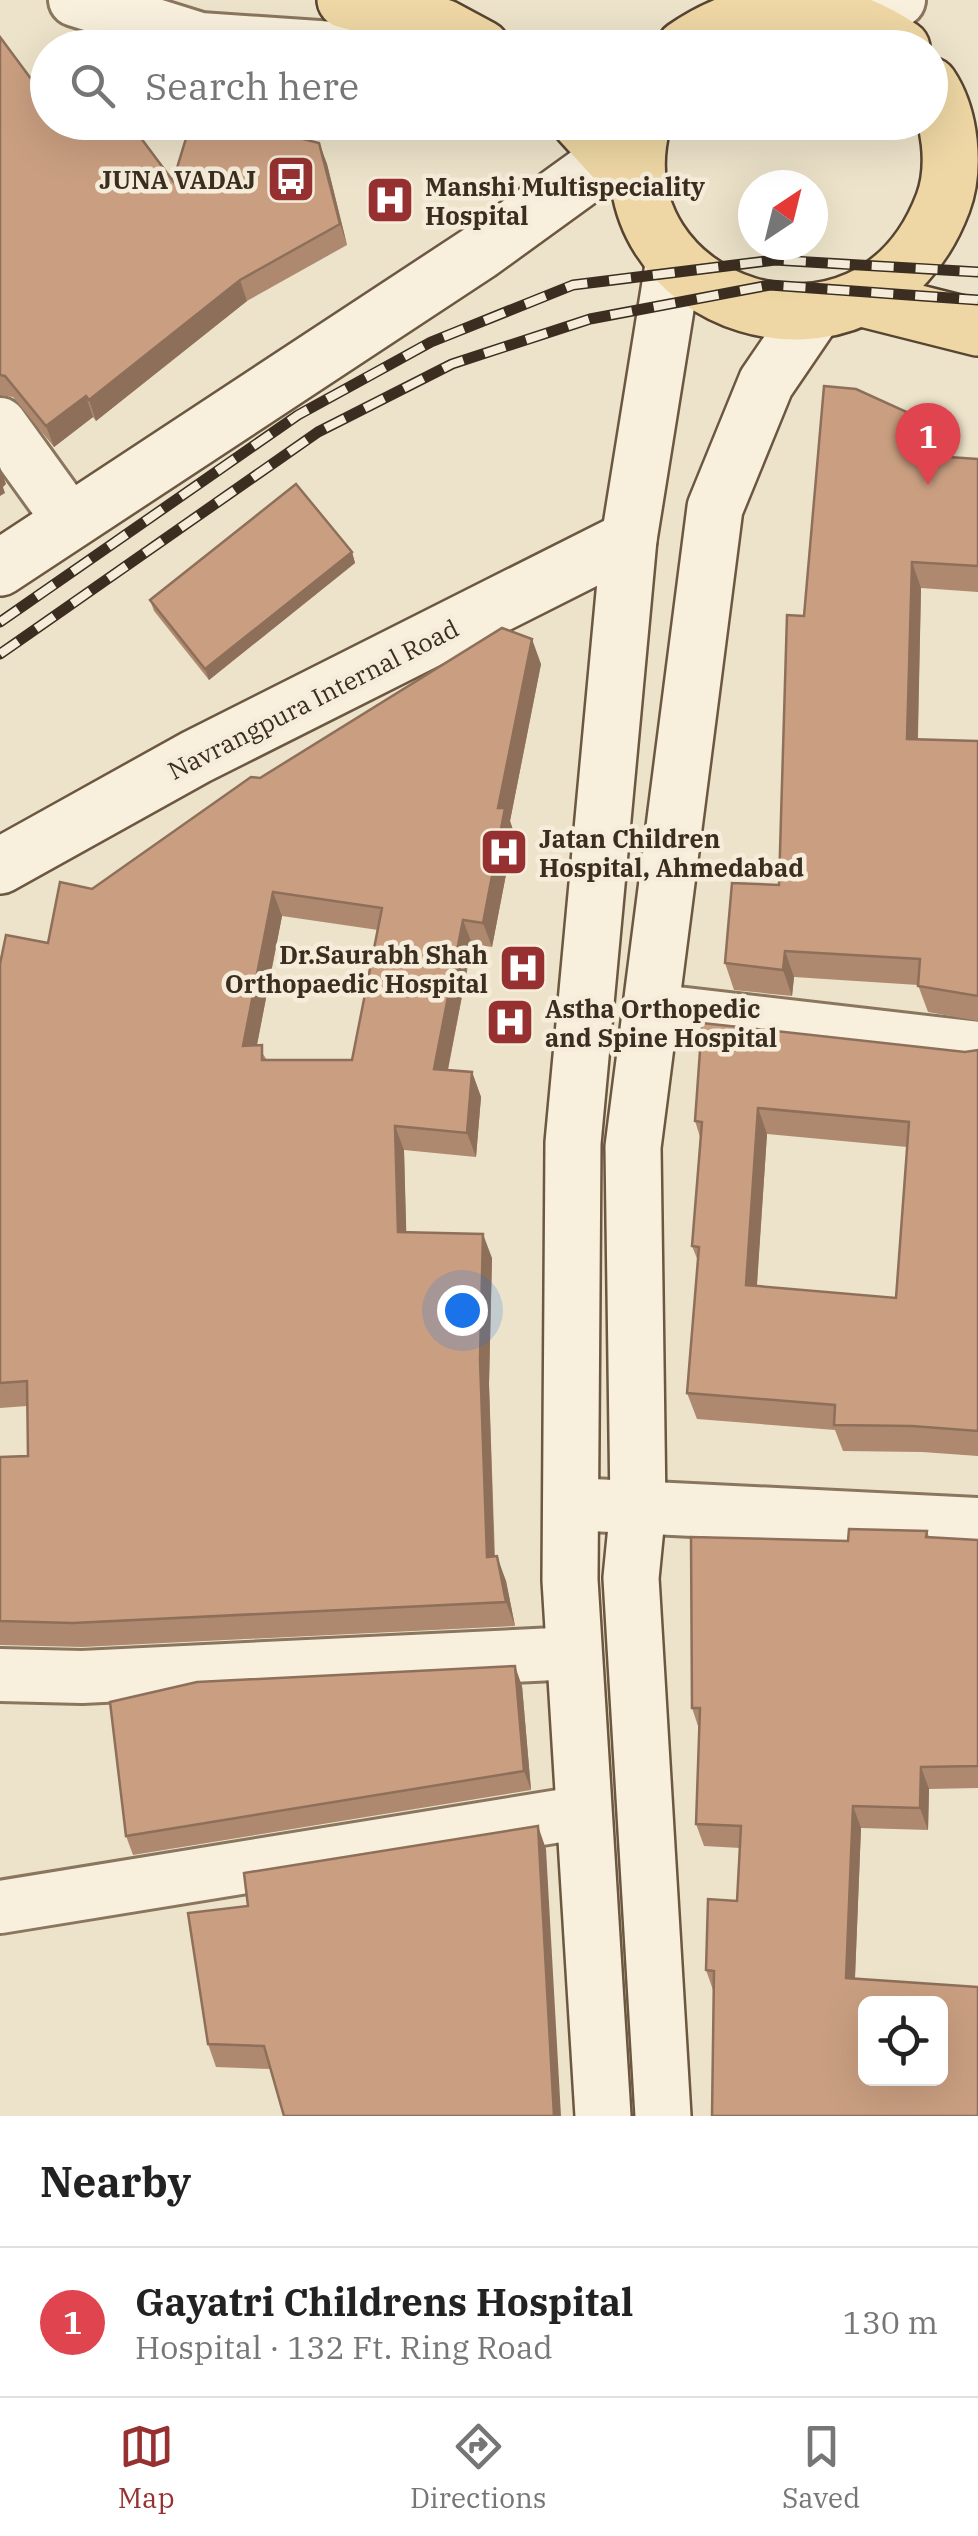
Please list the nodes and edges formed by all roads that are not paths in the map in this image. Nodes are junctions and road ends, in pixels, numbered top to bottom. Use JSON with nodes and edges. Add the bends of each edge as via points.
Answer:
{"nodes":[{"id":1,"x":74,"y":0,"type":"edge"},
{"id":2,"x":345,"y":0,"type":"edge"},
{"id":3,"x":409,"y":18,"type":"junction"},
{"id":4,"x":896,"y":21,"type":"edge"},
{"id":5,"x":693,"y":24,"type":"edge"},
{"id":6,"x":168,"y":30,"type":"edge"},
{"id":7,"x":387,"y":30,"type":"edge"},
{"id":8,"x":448,"y":30,"type":"edge"},
{"id":9,"x":948,"y":121,"type":"edge"},
{"id":10,"x":619,"y":147,"type":"edge"},
{"id":11,"x":964,"y":153,"type":"edge"},
{"id":12,"x":674,"y":258,"type":"junction"},
{"id":13,"x":838,"y":306,"type":"junction"},
{"id":14,"x":978,"y":328,"type":"edge"},
{"id":15,"x":0,"y":424,"type":"edge"},
{"id":16,"x":70,"y":521,"type":"junction"},
{"id":17,"x":628,"y":539,"type":"junction"},
{"id":18,"x":0,"y":568,"type":"edge"},
{"id":19,"x":0,"y":866,"type":"edge"},
{"id":20,"x":651,"y":1010,"type":"junction"},
{"id":21,"x":978,"y":1048,"type":"edge"},
{"id":22,"x":571,"y":1504,"type":"junction"},
{"id":23,"x":638,"y":1507,"type":"junction"},
{"id":24,"x":978,"y":1524,"type":"edge"},
{"id":25,"x":575,"y":1653,"type":"junction"},
{"id":26,"x":0,"y":1675,"type":"edge"},
{"id":27,"x":584,"y":1812,"type":"junction"},
{"id":28,"x":0,"y":1908,"type":"edge"},
{"id":29,"x":603,"y":2116,"type":"edge"},
{"id":30,"x":663,"y":2116,"type":"edge"}],
"edges":[{"from":1,"to":6,"type":"street"},
{"from":2,"to":3,"type":"main road"},
{"from":3,"to":7,"type":"street"},
{"from":3,"to":8,"type":"main road"},
{"from":4,"to":5,"type":"main road","via":[[868,22],[819,4],[767,4]]},
{"from":9,"to":11,"type":"main road"},
{"from":10,"to":12,"type":"main road"},
{"from":10,"to":16,"type":"main road","via":[[480,252]]},
{"from":11,"to":13,"type":"main road","via":[[931,235],[902,272]]},
{"from":12,"to":13,"type":"main road","via":[[714,292],[761,311]]},
{"from":12,"to":17,"type":"main road"},
{"from":13,"to":14,"type":"main road"},
{"from":13,"to":20,"type":"main road","via":[[766,383],[715,508]]},
{"from":15,"to":16,"type":"street"},
{"from":16,"to":18,"type":"main road"},
{"from":17,"to":19,"type":"main road","name":"Navrangpura Internal Road","via":[[196,757]]},
{"from":17,"to":22,"type":"main road","via":[[574,1144]]},
{"from":20,"to":21,"type":"street"},
{"from":20,"to":23,"type":"main road","via":[[634,1147]]},
{"from":22,"to":23,"type":"street"},
{"from":22,"to":25,"type":"main road"},
{"from":23,"to":24,"type":"street"},
{"from":23,"to":30,"type":"main road","via":[[631,1578]]},
{"from":25,"to":26,"type":"street","via":[[82,1677]]},
{"from":25,"to":27,"type":"main road"},
{"from":27,"to":28,"type":"street"},
{"from":27,"to":29,"type":"main road"}]}
